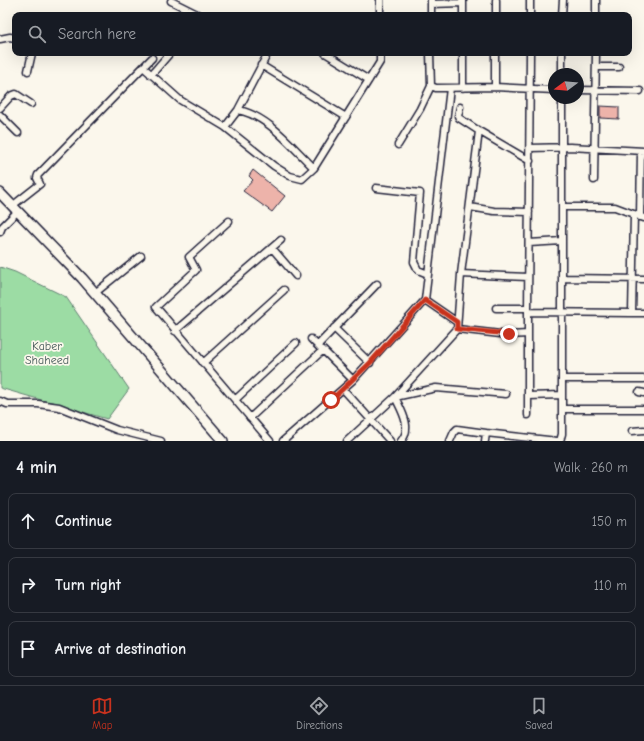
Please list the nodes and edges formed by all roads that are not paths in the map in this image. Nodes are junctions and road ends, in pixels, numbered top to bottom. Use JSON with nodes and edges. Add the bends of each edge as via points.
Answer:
{"nodes":[{"id":1,"x":380,"y":0,"type":"edge"},
{"id":2,"x":496,"y":0,"type":"edge"},
{"id":3,"x":530,"y":0,"type":"edge"},
{"id":4,"x":562,"y":0,"type":"edge"},
{"id":5,"x":596,"y":0,"type":"edge"},
{"id":6,"x":170,"y":1,"type":"dead end"},
{"id":7,"x":431,"y":2,"type":"edge"},
{"id":8,"x":463,"y":2,"type":"edge"},
{"id":9,"x":193,"y":12,"type":"edge"},
{"id":10,"x":380,"y":12,"type":"edge"},
{"id":11,"x":496,"y":12,"type":"edge"},
{"id":12,"x":530,"y":12,"type":"edge"},
{"id":13,"x":562,"y":12,"type":"edge"},
{"id":14,"x":596,"y":12,"type":"edge"},
{"id":15,"x":12,"y":37,"type":"edge"},
{"id":16,"x":0,"y":39,"type":"edge"},
{"id":17,"x":31,"y":56,"type":"edge"},
{"id":18,"x":167,"y":56,"type":"edge"},
{"id":19,"x":266,"y":56,"type":"edge"},
{"id":20,"x":331,"y":56,"type":"edge"},
{"id":21,"x":380,"y":56,"type":"edge"},
{"id":22,"x":430,"y":56,"type":"edge"},
{"id":23,"x":463,"y":56,"type":"edge"},
{"id":24,"x":496,"y":56,"type":"edge"},
{"id":25,"x":530,"y":56,"type":"edge"},
{"id":26,"x":562,"y":56,"type":"edge"},
{"id":27,"x":596,"y":56,"type":"edge"},
{"id":28,"x":152,"y":58,"type":"dead end"},
{"id":29,"x":261,"y":66,"type":"junction"},
{"id":30,"x":143,"y":67,"type":"junction"},
{"id":31,"x":596,"y":67,"type":"junction"},
{"id":32,"x":619,"y":67,"type":"dead end"},
{"id":33,"x":562,"y":68,"type":"edge"},
{"id":34,"x":28,"y":71,"type":"dead end"},
{"id":35,"x":151,"y":75,"type":"junction"},
{"id":36,"x":369,"y":80,"type":"junction"},
{"id":37,"x":431,"y":86,"type":"junction"},
{"id":38,"x":495,"y":87,"type":"junction"},
{"id":39,"x":450,"y":88,"type":"junction"},
{"id":40,"x":463,"y":88,"type":"junction"},
{"id":41,"x":530,"y":89,"type":"junction"},
{"id":42,"x":548,"y":90,"type":"edge"},
{"id":43,"x":584,"y":90,"type":"edge"},
{"id":44,"x":596,"y":90,"type":"junction"},
{"id":45,"x":640,"y":91,"type":"dead end"},
{"id":46,"x":31,"y":104,"type":"dead end"},
{"id":47,"x":562,"y":104,"type":"edge"},
{"id":48,"x":460,"y":107,"type":"dead end"},
{"id":49,"x":0,"y":108,"type":"edge"},
{"id":50,"x":238,"y":110,"type":"junction"},
{"id":51,"x":0,"y":115,"type":"edge"},
{"id":52,"x":346,"y":117,"type":"junction"},
{"id":53,"x":225,"y":127,"type":"junction"},
{"id":54,"x":479,"y":131,"type":"junction"},
{"id":55,"x":18,"y":133,"type":"dead end"},
{"id":56,"x":398,"y":145,"type":"dead end"},
{"id":57,"x":562,"y":147,"type":"junction"},
{"id":58,"x":530,"y":148,"type":"junction"},
{"id":59,"x":595,"y":148,"type":"junction"},
{"id":60,"x":642,"y":151,"type":"edge"},
{"id":61,"x":530,"y":161,"type":"junction"},
{"id":62,"x":314,"y":168,"type":"junction"},
{"id":63,"x":594,"y":180,"type":"dead end"},
{"id":64,"x":376,"y":188,"type":"dead end"},
{"id":65,"x":0,"y":193,"type":"edge"},
{"id":66,"x":470,"y":207,"type":"junction"},
{"id":67,"x":562,"y":207,"type":"junction"},
{"id":68,"x":15,"y":208,"type":"junction"},
{"id":69,"x":529,"y":212,"type":"junction"},
{"id":70,"x":639,"y":216,"type":"edge"},
{"id":71,"x":229,"y":221,"type":"dead end"},
{"id":72,"x":0,"y":232,"type":"edge"},
{"id":73,"x":281,"y":240,"type":"dead end"},
{"id":74,"x":562,"y":241,"type":"junction"},
{"id":75,"x":529,"y":243,"type":"junction"},
{"id":76,"x":272,"y":248,"type":"junction"},
{"id":77,"x":141,"y":256,"type":"dead end"},
{"id":78,"x":428,"y":274,"type":"junction"},
{"id":79,"x":461,"y":274,"type":"junction"},
{"id":80,"x":296,"y":276,"type":"dead end"},
{"id":81,"x":528,"y":278,"type":"junction"},
{"id":82,"x":563,"y":278,"type":"junction"},
{"id":83,"x":632,"y":279,"type":"junction"},
{"id":84,"x":644,"y":280,"type":"edge"},
{"id":85,"x":377,"y":284,"type":"dead end"},
{"id":86,"x":284,"y":290,"type":"dead end"},
{"id":87,"x":95,"y":293,"type":"junction"},
{"id":88,"x":425,"y":300,"type":"junction"},
{"id":89,"x":496,"y":308,"type":"dead end"},
{"id":90,"x":528,"y":310,"type":"junction"},
{"id":91,"x":563,"y":312,"type":"junction"},
{"id":92,"x":632,"y":313,"type":"junction"},
{"id":93,"x":644,"y":313,"type":"edge"},
{"id":94,"x":457,"y":325,"type":"junction"},
{"id":95,"x":334,"y":328,"type":"junction"},
{"id":96,"x":175,"y":331,"type":"junction"},
{"id":97,"x":528,"y":334,"type":"junction"},
{"id":98,"x":311,"y":339,"type":"dead end"},
{"id":99,"x":296,"y":343,"type":"dead end"},
{"id":100,"x":318,"y":345,"type":"junction"},
{"id":101,"x":323,"y":350,"type":"junction"},
{"id":102,"x":203,"y":363,"type":"junction"},
{"id":103,"x":370,"y":363,"type":"junction"},
{"id":104,"x":562,"y":379,"type":"junction"},
{"id":105,"x":644,"y":379,"type":"edge"},
{"id":106,"x":353,"y":380,"type":"junction"},
{"id":107,"x":343,"y":389,"type":"junction"},
{"id":108,"x":506,"y":394,"type":"dead end"},
{"id":109,"x":562,"y":395,"type":"junction"},
{"id":110,"x":528,"y":396,"type":"junction"},
{"id":111,"x":395,"y":397,"type":"junction"},
{"id":112,"x":235,"y":400,"type":"junction"},
{"id":113,"x":0,"y":401,"type":"edge"},
{"id":114,"x":562,"y":409,"type":"junction"},
{"id":115,"x":644,"y":409,"type":"edge"},
{"id":116,"x":528,"y":415,"type":"dead end"},
{"id":117,"x":250,"y":418,"type":"junction"},
{"id":118,"x":370,"y":420,"type":"junction"},
{"id":119,"x":644,"y":430,"type":"edge"},
{"id":120,"x":632,"y":431,"type":"dead end"},
{"id":121,"x":486,"y":433,"type":"junction"},
{"id":122,"x":526,"y":439,"type":"edge"},
{"id":123,"x":161,"y":441,"type":"edge"},
{"id":124,"x":223,"y":441,"type":"edge"},
{"id":125,"x":270,"y":441,"type":"edge"},
{"id":126,"x":283,"y":441,"type":"edge"},
{"id":127,"x":347,"y":441,"type":"edge"},
{"id":128,"x":390,"y":441,"type":"edge"},
{"id":129,"x":401,"y":441,"type":"edge"},
{"id":130,"x":450,"y":441,"type":"edge"},
{"id":131,"x":485,"y":441,"type":"edge"},
{"id":132,"x":557,"y":441,"type":"edge"},
{"id":133,"x":560,"y":441,"type":"edge"}],
"edges":[{"from":1,"to":10,"type":"street"},
{"from":2,"to":11,"type":"street"},
{"from":3,"to":12,"type":"street"},
{"from":4,"to":13,"type":"street"},
{"from":5,"to":14,"type":"street"},
{"from":6,"to":9,"type":"street"},
{"from":7,"to":8,"type":"street"},
{"from":15,"to":16,"type":"street"},
{"from":17,"to":34,"type":"street"},
{"from":18,"to":35,"type":"street"},
{"from":19,"to":29,"type":"street"},
{"from":20,"to":36,"type":"street"},
{"from":21,"to":36,"type":"street","via":[[380,62]]},
{"from":22,"to":37,"type":"street"},
{"from":23,"to":40,"type":"street"},
{"from":24,"to":38,"type":"street"},
{"from":25,"to":41,"type":"street"},
{"from":26,"to":33,"type":"street"},
{"from":27,"to":31,"type":"street"},
{"from":28,"to":30,"type":"street"},
{"from":29,"to":50,"type":"street"},
{"from":29,"to":52,"type":"street"},
{"from":30,"to":35,"type":"street"},
{"from":30,"to":68,"type":"street","via":[[38,175],[40,184]]},
{"from":31,"to":32,"type":"street"},
{"from":31,"to":44,"type":"street"},
{"from":35,"to":53,"type":"street","via":[[180,100]]},
{"from":36,"to":52,"type":"street"},
{"from":37,"to":39,"type":"street"},
{"from":37,"to":56,"type":"street"},
{"from":38,"to":40,"type":"street"},
{"from":38,"to":41,"type":"street"},
{"from":39,"to":40,"type":"street"},
{"from":39,"to":78,"type":"street"},
{"from":41,"to":42,"type":"street"},
{"from":41,"to":58,"type":"street"},
{"from":43,"to":44,"type":"street"},
{"from":44,"to":45,"type":"street"},
{"from":44,"to":59,"type":"street"},
{"from":46,"to":49,"type":"street","via":[[16,94]]},
{"from":47,"to":57,"type":"street"},
{"from":48,"to":54,"type":"street","via":[[459,118]]},
{"from":50,"to":53,"type":"street"},
{"from":50,"to":62,"type":"street","via":[[250,113],[273,128]]},
{"from":51,"to":55,"type":"street"},
{"from":52,"to":62,"type":"street"},
{"from":53,"to":62,"type":"street","via":[[290,176],[302,179]]},
{"from":54,"to":61,"type":"street"},
{"from":54,"to":66,"type":"street"},
{"from":57,"to":58,"type":"street"},
{"from":57,"to":59,"type":"street"},
{"from":57,"to":67,"type":"street"},
{"from":58,"to":61,"type":"street"},
{"from":59,"to":60,"type":"street"},
{"from":59,"to":63,"type":"street"},
{"from":60,"to":70,"type":"street"},
{"from":61,"to":69,"type":"street"},
{"from":64,"to":78,"type":"street","via":[[420,194],[414,262],[418,270]]},
{"from":65,"to":68,"type":"street"},
{"from":66,"to":69,"type":"street"},
{"from":66,"to":79,"type":"street"},
{"from":67,"to":70,"type":"street","via":[[609,206]]},
{"from":67,"to":74,"type":"street"},
{"from":68,"to":72,"type":"street"},
{"from":68,"to":87,"type":"street"},
{"from":69,"to":75,"type":"street"},
{"from":70,"to":83,"type":"street"},
{"from":71,"to":96,"type":"street","via":[[189,257],[196,270],[156,307]]},
{"from":73,"to":76,"type":"street"},
{"from":74,"to":75,"type":"street"},
{"from":74,"to":82,"type":"street"},
{"from":75,"to":81,"type":"street"},
{"from":76,"to":80,"type":"street"},
{"from":76,"to":96,"type":"street"},
{"from":77,"to":87,"type":"street"},
{"from":78,"to":88,"type":"street"},
{"from":79,"to":81,"type":"street"},
{"from":79,"to":94,"type":"street"},
{"from":81,"to":90,"type":"street"},
{"from":82,"to":83,"type":"street"},
{"from":82,"to":91,"type":"street"},
{"from":83,"to":84,"type":"street"},
{"from":83,"to":92,"type":"street"},
{"from":85,"to":95,"type":"street"},
{"from":86,"to":102,"type":"street"},
{"from":87,"to":124,"type":"street"},
{"from":88,"to":94,"type":"street"},
{"from":88,"to":103,"type":"street"},
{"from":89,"to":90,"type":"street"},
{"from":90,"to":91,"type":"street"},
{"from":90,"to":97,"type":"street"},
{"from":91,"to":92,"type":"street"},
{"from":91,"to":104,"type":"street"},
{"from":92,"to":93,"type":"street"},
{"from":94,"to":97,"type":"street","via":[[509,334]]},
{"from":94,"to":111,"type":"street"},
{"from":95,"to":100,"type":"street"},
{"from":95,"to":103,"type":"street"},
{"from":96,"to":102,"type":"street"},
{"from":97,"to":110,"type":"street"},
{"from":98,"to":100,"type":"street"},
{"from":99,"to":112,"type":"street"},
{"from":100,"to":101,"type":"street"},
{"from":101,"to":106,"type":"street"},
{"from":101,"to":117,"type":"street"},
{"from":102,"to":112,"type":"street"},
{"from":103,"to":106,"type":"street"},
{"from":104,"to":105,"type":"street"},
{"from":104,"to":109,"type":"street"},
{"from":106,"to":107,"type":"street"},
{"from":107,"to":118,"type":"street"},
{"from":107,"to":126,"type":"street"},
{"from":108,"to":111,"type":"street","via":[[436,388]]},
{"from":109,"to":110,"type":"street"},
{"from":109,"to":114,"type":"street"},
{"from":110,"to":116,"type":"street"},
{"from":111,"to":118,"type":"street"},
{"from":111,"to":129,"type":"street","via":[[405,420],[406,430]]},
{"from":112,"to":117,"type":"street"},
{"from":113,"to":123,"type":"street","via":[[7,404],[59,407],[117,430]]},
{"from":114,"to":115,"type":"street"},
{"from":114,"to":133,"type":"street"},
{"from":117,"to":125,"type":"street"},
{"from":118,"to":127,"type":"street"},
{"from":118,"to":128,"type":"street"},
{"from":119,"to":120,"type":"street"},
{"from":121,"to":122,"type":"street"},
{"from":121,"to":130,"type":"street","via":[[457,429]]},
{"from":121,"to":131,"type":"street"},
{"from":122,"to":132,"type":"street"}]}
